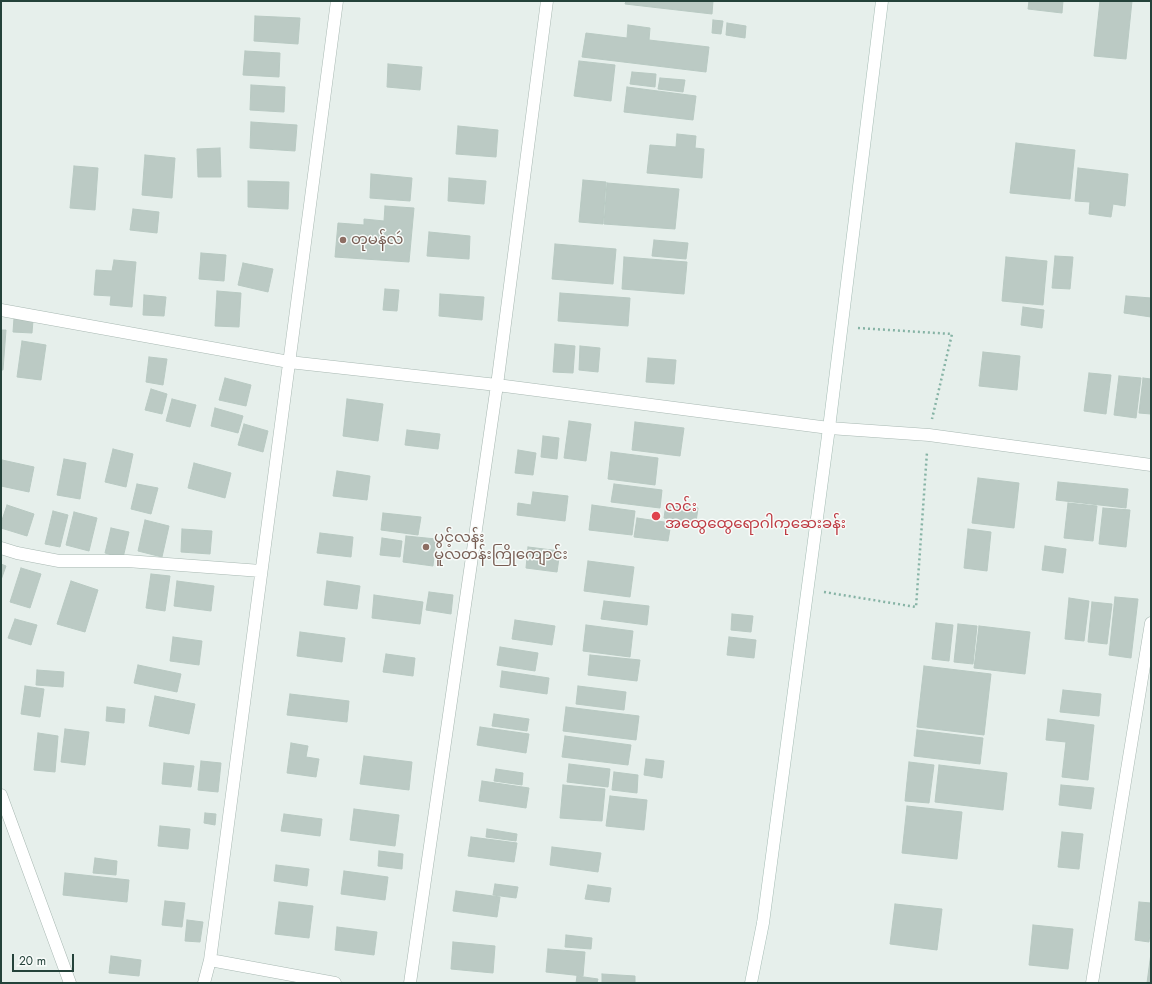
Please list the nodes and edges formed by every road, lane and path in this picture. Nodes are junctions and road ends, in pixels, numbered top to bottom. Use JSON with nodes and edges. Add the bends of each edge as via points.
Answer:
{"nodes":[{"id":1,"x":337,"y":1,"type":"edge"},
{"id":2,"x":547,"y":1,"type":"edge"},
{"id":3,"x":882,"y":1,"type":"edge"},
{"id":4,"x":1,"y":310,"type":"edge"},
{"id":5,"x":842,"y":326,"type":"junction"},
{"id":6,"x":289,"y":362,"type":"junction"},
{"id":7,"x":497,"y":385,"type":"junction"},
{"id":8,"x":829,"y":428,"type":"junction"},
{"id":9,"x":929,"y":435,"type":"junction"},
{"id":10,"x":1151,"y":465,"type":"edge"},
{"id":11,"x":1,"y":548,"type":"edge"},
{"id":12,"x":261,"y":572,"type":"junction"},
{"id":13,"x":807,"y":589,"type":"junction"},
{"id":14,"x":1151,"y":623,"type":"edge"},
{"id":15,"x":1,"y":795,"type":"edge"},
{"id":16,"x":210,"y":960,"type":"junction"},
{"id":17,"x":70,"y":983,"type":"edge"},
{"id":18,"x":204,"y":983,"type":"edge"},
{"id":19,"x":335,"y":983,"type":"edge"},
{"id":20,"x":410,"y":983,"type":"edge"},
{"id":21,"x":751,"y":983,"type":"edge"},
{"id":22,"x":1092,"y":983,"type":"edge"}],
"edges":[{"from":1,"to":6,"type":"street"},
{"from":2,"to":7,"type":"street"},
{"from":3,"to":5,"type":"street"},
{"from":4,"to":6,"type":"street"},
{"from":5,"to":8,"type":"street"},
{"from":5,"to":9,"type":"path","via":[[952,334]]},
{"from":6,"to":7,"type":"street"},
{"from":6,"to":12,"type":"street"},
{"from":7,"to":8,"type":"street"},
{"from":7,"to":20,"type":"street"},
{"from":8,"to":9,"type":"street"},
{"from":8,"to":13,"type":"street"},
{"from":9,"to":10,"type":"street"},
{"from":9,"to":13,"type":"path","via":[[916,607]]},
{"from":11,"to":12,"type":"street","via":[[59,561],[127,561]]},
{"from":12,"to":16,"type":"street"},
{"from":13,"to":21,"type":"street","via":[[762,923]]},
{"from":14,"to":22,"type":"street"},
{"from":15,"to":17,"type":"street"},
{"from":16,"to":18,"type":"street"},
{"from":16,"to":19,"type":"street"}]}
